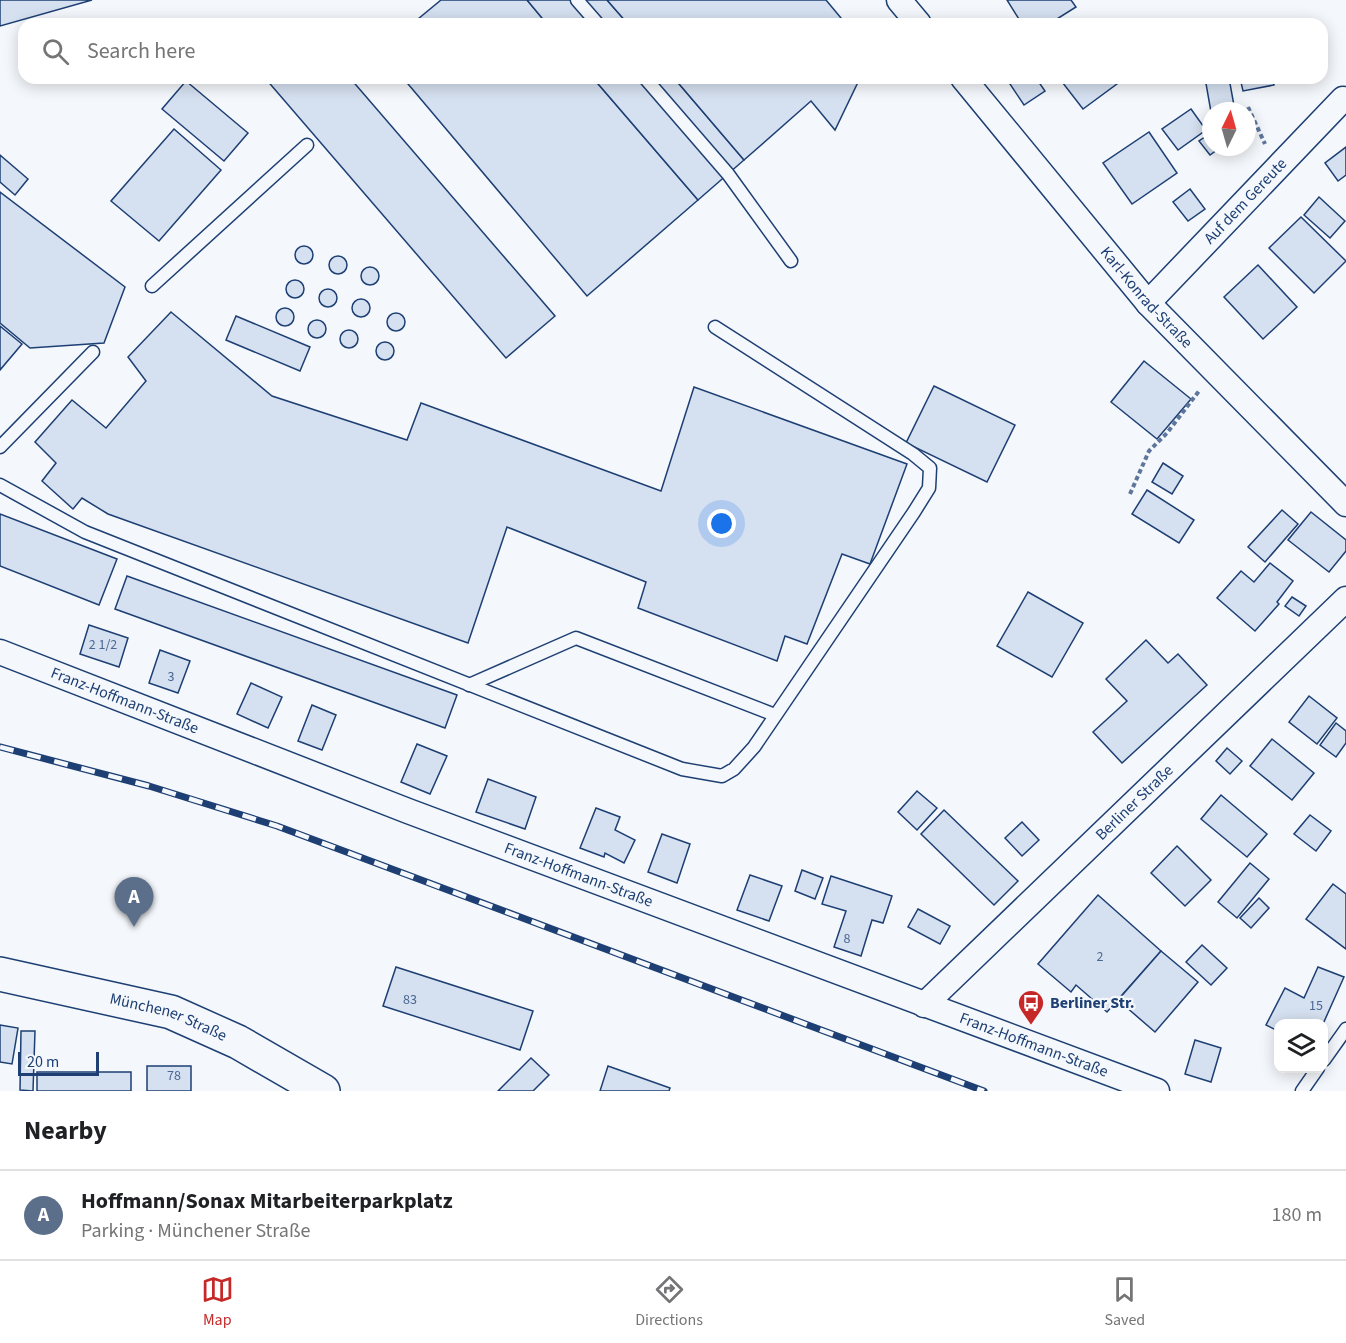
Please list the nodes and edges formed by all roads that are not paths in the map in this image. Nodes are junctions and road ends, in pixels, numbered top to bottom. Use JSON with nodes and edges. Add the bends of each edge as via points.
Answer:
{"nodes":[{"id":1,"x":577,"y":0,"type":"edge"},
{"id":2,"x":899,"y":0,"type":"edge"},
{"id":3,"x":593,"y":18,"type":"edge"},
{"id":4,"x":914,"y":18,"type":"edge"},
{"id":5,"x":650,"y":84,"type":"edge"},
{"id":6,"x":968,"y":84,"type":"edge"},
{"id":7,"x":1344,"y":99,"type":"dead end"},
{"id":8,"x":307,"y":145,"type":"dead end"},
{"id":9,"x":790,"y":261,"type":"dead end"},
{"id":10,"x":152,"y":286,"type":"dead end"},
{"id":11,"x":1148,"y":303,"type":"junction"},
{"id":12,"x":715,"y":327,"type":"dead end"},
{"id":13,"x":93,"y":352,"type":"dead end"},
{"id":14,"x":0,"y":447,"type":"edge"},
{"id":15,"x":0,"y":485,"type":"edge"},
{"id":16,"x":1346,"y":504,"type":"edge"},
{"id":17,"x":1346,"y":599,"type":"edge"},
{"id":18,"x":0,"y":652,"type":"edge"},
{"id":19,"x":469,"y":685,"type":"junction"},
{"id":20,"x":775,"y":716,"type":"junction"},
{"id":21,"x":0,"y":974,"type":"edge"},
{"id":22,"x":924,"y":1005,"type":"junction"},
{"id":23,"x":1346,"y":1029,"type":"edge"},
{"id":24,"x":1328,"y":1053,"type":"edge"},
{"id":25,"x":1315,"y":1073,"type":"edge"},
{"id":26,"x":323,"y":1091,"type":"edge"},
{"id":27,"x":1157,"y":1091,"type":"edge"},
{"id":28,"x":1302,"y":1091,"type":"edge"}],
"edges":[{"from":1,"to":3,"type":"lane"},
{"from":2,"to":4,"type":"street"},
{"from":5,"to":9,"type":"lane","via":[[728,174]]},
{"from":6,"to":11,"type":"street","name":"Karl-Konrad-Straße"},
{"from":7,"to":11,"type":"street","name":"Auf dem Gereute"},
{"from":8,"to":10,"type":"lane"},
{"from":11,"to":16,"type":"street","name":"Karl-Konrad-Straße"},
{"from":12,"to":20,"type":"lane","via":[[930,468],[929,488]]},
{"from":13,"to":14,"type":"lane"},
{"from":15,"to":19,"type":"lane","via":[[85,532]]},
{"from":17,"to":22,"type":"street","name":"Berliner Straße"},
{"from":18,"to":22,"type":"street","name":"Franz-Hoffmann-Straße"},
{"from":19,"to":20,"type":"lane","via":[[576,638]]},
{"from":19,"to":20,"type":"lane","via":[[682,769],[722,776],[741,762]]},
{"from":21,"to":26,"type":"main road","name":"Münchener Straße","via":[[171,1012],[238,1042]]},
{"from":22,"to":27,"type":"street","name":"Franz-Hoffmann-Straße"},
{"from":23,"to":24,"type":"lane"},
{"from":25,"to":28,"type":"lane"}]}
